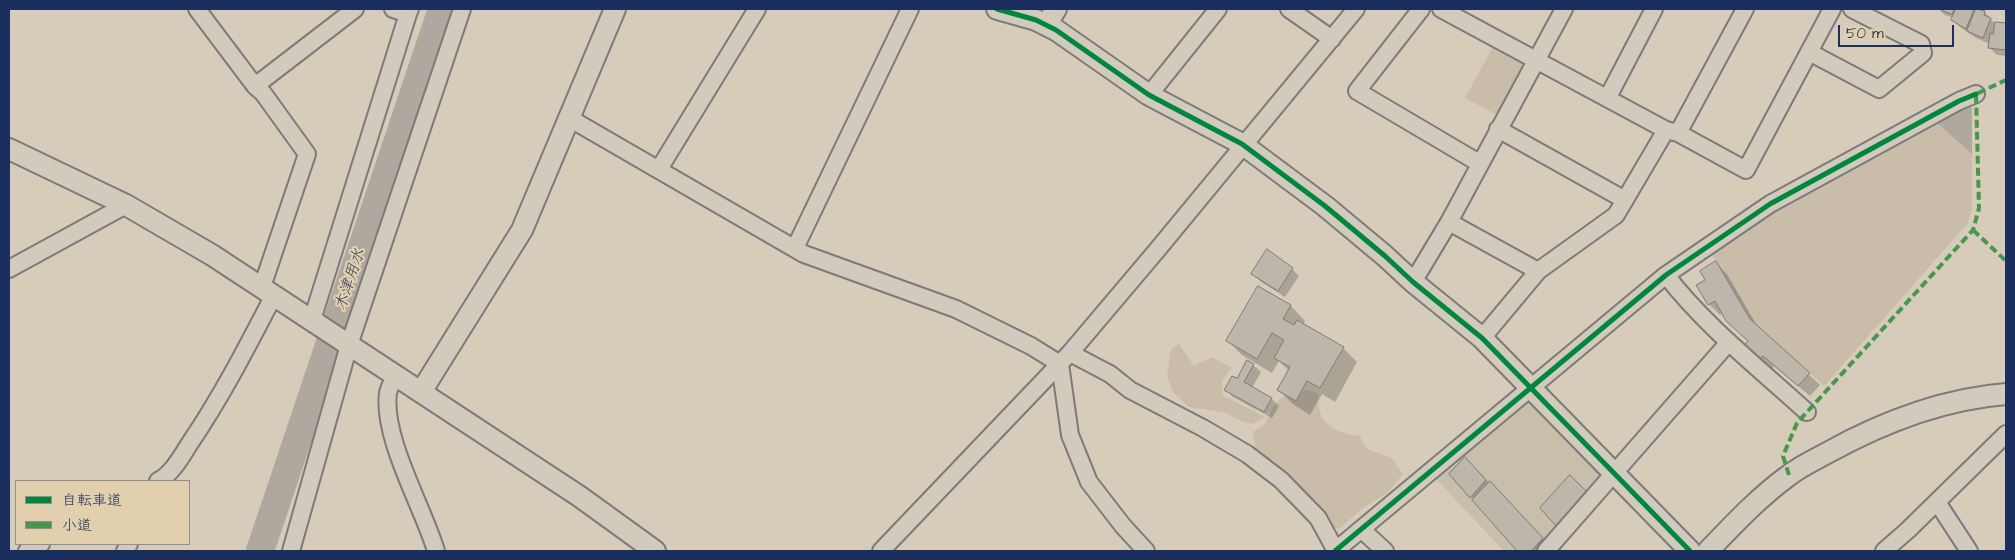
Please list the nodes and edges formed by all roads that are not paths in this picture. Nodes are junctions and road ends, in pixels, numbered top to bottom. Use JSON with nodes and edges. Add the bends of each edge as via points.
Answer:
{"nodes":[{"id":1,"x":197,"y":9,"type":"edge"},
{"id":2,"x":355,"y":9,"type":"edge"},
{"id":3,"x":462,"y":9,"type":"edge"},
{"id":4,"x":615,"y":9,"type":"edge"},
{"id":5,"x":757,"y":9,"type":"edge"},
{"id":6,"x":910,"y":9,"type":"edge"},
{"id":7,"x":997,"y":9,"type":"edge"},
{"id":8,"x":1218,"y":9,"type":"edge"},
{"id":9,"x":1289,"y":9,"type":"edge"},
{"id":10,"x":1356,"y":9,"type":"edge"},
{"id":11,"x":1421,"y":9,"type":"edge"},
{"id":12,"x":1441,"y":9,"type":"edge"},
{"id":13,"x":1564,"y":9,"type":"edge"},
{"id":14,"x":1654,"y":9,"type":"edge"},
{"id":15,"x":1745,"y":9,"type":"edge"},
{"id":16,"x":1832,"y":9,"type":"edge"},
{"id":17,"x":1852,"y":9,"type":"edge"},
{"id":18,"x":404,"y":10,"type":"edge"},
{"id":19,"x":1051,"y":17,"type":"edge"},
{"id":20,"x":1332,"y":39,"type":"junction"},
{"id":21,"x":1809,"y":52,"type":"junction"},
{"id":22,"x":1537,"y":60,"type":"junction"},
{"id":23,"x":255,"y":86,"type":"junction"},
{"id":24,"x":1976,"y":94,"type":"dead end"},
{"id":25,"x":1149,"y":95,"type":"junction"},
{"id":26,"x":1608,"y":97,"type":"junction"},
{"id":27,"x":570,"y":118,"type":"junction"},
{"id":28,"x":1498,"y":129,"type":"junction"},
{"id":29,"x":1672,"y":131,"type":"junction"},
{"id":30,"x":1242,"y":144,"type":"junction"},
{"id":31,"x":9,"y":148,"type":"edge"},
{"id":32,"x":1479,"y":163,"type":"junction"},
{"id":33,"x":659,"y":169,"type":"junction"},
{"id":34,"x":1625,"y":200,"type":"junction"},
{"id":35,"x":126,"y":205,"type":"junction"},
{"id":36,"x":1448,"y":222,"type":"junction"},
{"id":37,"x":795,"y":248,"type":"junction"},
{"id":38,"x":9,"y":269,"type":"edge"},
{"id":39,"x":1538,"y":272,"type":"junction"},
{"id":40,"x":1666,"y":275,"type":"junction"},
{"id":41,"x":1413,"y":282,"type":"junction"},
{"id":42,"x":268,"y":291,"type":"junction"},
{"id":43,"x":315,"y":322,"type":"junction"},
{"id":44,"x":1482,"y":338,"type":"junction"},
{"id":45,"x":1729,"y":342,"type":"junction"},
{"id":46,"x":349,"y":345,"type":"junction"},
{"id":47,"x":1065,"y":358,"type":"junction"},
{"id":48,"x":396,"y":375,"type":"junction"},
{"id":49,"x":1531,"y":388,"type":"junction"},
{"id":50,"x":421,"y":392,"type":"junction"},
{"id":51,"x":2006,"y":394,"type":"edge"},
{"id":52,"x":1807,"y":412,"type":"dead end"},
{"id":53,"x":2006,"y":434,"type":"edge"},
{"id":54,"x":1614,"y":473,"type":"junction"},
{"id":55,"x":161,"y":480,"type":"edge"},
{"id":56,"x":1937,"y":502,"type":"junction"},
{"id":57,"x":1361,"y":530,"type":"junction"},
{"id":58,"x":39,"y":545,"type":"edge"},
{"id":59,"x":27,"y":551,"type":"edge"},
{"id":60,"x":291,"y":551,"type":"edge"},
{"id":61,"x":436,"y":551,"type":"edge"},
{"id":62,"x":655,"y":551,"type":"edge"},
{"id":63,"x":881,"y":551,"type":"edge"},
{"id":64,"x":1146,"y":551,"type":"edge"},
{"id":65,"x":1336,"y":551,"type":"edge"},
{"id":66,"x":1385,"y":551,"type":"edge"},
{"id":67,"x":1546,"y":551,"type":"edge"},
{"id":68,"x":1690,"y":551,"type":"edge"},
{"id":69,"x":1708,"y":551,"type":"edge"},
{"id":70,"x":1884,"y":551,"type":"edge"},
{"id":71,"x":1969,"y":551,"type":"edge"}],
"edges":[{"from":1,"to":23,"type":"street"},
{"from":2,"to":23,"type":"street"},
{"from":3,"to":46,"type":"street"},
{"from":4,"to":27,"type":"street"},
{"from":5,"to":33,"type":"street"},
{"from":6,"to":37,"type":"street"},
{"from":7,"to":19,"type":"street"},
{"from":8,"to":25,"type":"street"},
{"from":9,"to":20,"type":"street"},
{"from":10,"to":20,"type":"street"},
{"from":11,"to":32,"type":"street","via":[[1357,91]]},
{"from":12,"to":22,"type":"street"},
{"from":13,"to":22,"type":"street"},
{"from":14,"to":26,"type":"street"},
{"from":15,"to":29,"type":"street"},
{"from":16,"to":21,"type":"street"},
{"from":17,"to":21,"type":"street","via":[[1921,44],[1923,53],[1879,89]]},
{"from":18,"to":43,"type":"street"},
{"from":19,"to":25,"type":"street"},
{"from":20,"to":30,"type":"street"},
{"from":21,"to":29,"type":"street","via":[[1746,170]]},
{"from":22,"to":26,"type":"street"},
{"from":22,"to":28,"type":"street"},
{"from":23,"to":42,"type":"street","via":[[308,154]]},
{"from":24,"to":40,"type":"street","via":[[1770,204]]},
{"from":25,"to":30,"type":"street"},
{"from":26,"to":29,"type":"street"},
{"from":27,"to":33,"type":"street"},
{"from":27,"to":50,"type":"street","via":[[522,230]]},
{"from":28,"to":32,"type":"street"},
{"from":28,"to":34,"type":"street"},
{"from":29,"to":34,"type":"street"},
{"from":30,"to":41,"type":"street","via":[[1325,206]]},
{"from":30,"to":47,"type":"street"},
{"from":31,"to":35,"type":"street"},
{"from":32,"to":36,"type":"street"},
{"from":33,"to":37,"type":"street"},
{"from":34,"to":39,"type":"street","via":[[1616,215]]},
{"from":35,"to":38,"type":"street"},
{"from":35,"to":42,"type":"street"},
{"from":36,"to":39,"type":"street"},
{"from":36,"to":41,"type":"street"},
{"from":37,"to":47,"type":"street","via":[[956,309],[1031,346]]},
{"from":39,"to":44,"type":"street"},
{"from":40,"to":45,"type":"street"},
{"from":40,"to":49,"type":"street"},
{"from":41,"to":44,"type":"street"},
{"from":42,"to":43,"type":"street"},
{"from":42,"to":55,"type":"street","via":[[236,367],[177,464]]},
{"from":43,"to":46,"type":"street"},
{"from":44,"to":49,"type":"street"},
{"from":45,"to":52,"type":"street"},
{"from":45,"to":54,"type":"street"},
{"from":46,"to":48,"type":"street"},
{"from":46,"to":60,"type":"street"},
{"from":47,"to":63,"type":"street"},
{"from":47,"to":64,"type":"street","via":[[1070,435],[1089,482]]},
{"from":47,"to":65,"type":"street","via":[[1110,374],[1130,390],[1247,454],[1281,480],[1318,518]]},
{"from":48,"to":50,"type":"street"},
{"from":48,"to":61,"type":"street","via":[[388,392],[394,445]]},
{"from":49,"to":54,"type":"street"},
{"from":49,"to":57,"type":"street"},
{"from":50,"to":62,"type":"street","via":[[579,496]]},
{"from":51,"to":69,"type":"street","via":[[1938,406],[1900,418],[1851,440],[1789,475],[1748,510]]},
{"from":53,"to":56,"type":"street"},
{"from":54,"to":67,"type":"street"},
{"from":54,"to":68,"type":"street"},
{"from":56,"to":70,"type":"street"},
{"from":56,"to":71,"type":"street"},
{"from":57,"to":65,"type":"street"},
{"from":57,"to":66,"type":"street"},
{"from":58,"to":59,"type":"street"}]}
